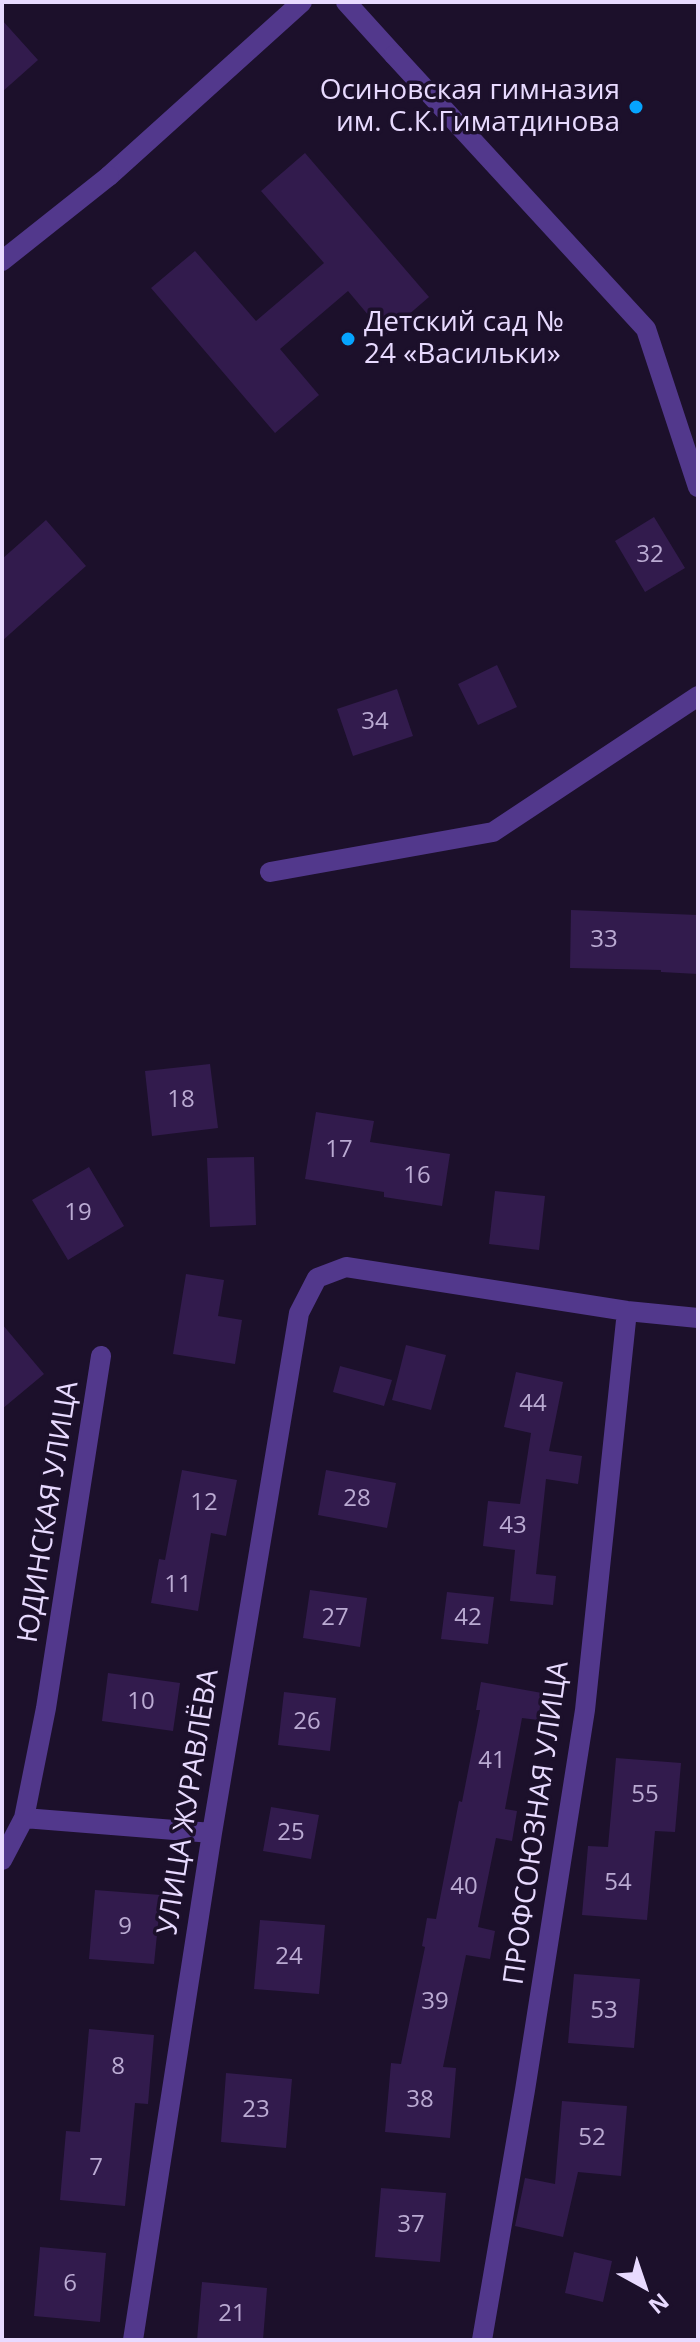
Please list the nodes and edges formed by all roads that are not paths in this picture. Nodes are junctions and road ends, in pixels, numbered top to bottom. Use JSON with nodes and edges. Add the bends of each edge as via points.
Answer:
{"nodes":[{"id":1,"x":302,"y":2,"type":"edge"},
{"id":2,"x":346,"y":2,"type":"edge"},
{"id":3,"x":2,"y":261,"type":"edge"},
{"id":4,"x":698,"y":487,"type":"edge"},
{"id":5,"x":698,"y":696,"type":"edge"},
{"id":6,"x":270,"y":872,"type":"dead end"},
{"id":7,"x":627,"y":1311,"type":"junction"},
{"id":8,"x":698,"y":1318,"type":"edge"},
{"id":9,"x":101,"y":1356,"type":"dead end"},
{"id":10,"x":24,"y":1818,"type":"junction"},
{"id":11,"x":212,"y":1833,"type":"junction"},
{"id":12,"x":2,"y":1860,"type":"edge"},
{"id":13,"x":133,"y":2340,"type":"edge"},
{"id":14,"x":482,"y":2340,"type":"edge"}],
"edges":[{"from":1,"to":3,"type":"street","via":[[109,176]]},
{"from":2,"to":4,"type":"street","via":[[646,329]]},
{"from":5,"to":6,"type":"street","via":[[493,832]]},
{"from":7,"to":8,"type":"street"},
{"from":7,"to":11,"type":"street","name":"УЛИЦА ЖУРАВЛЁВА","via":[[346,1267],[317,1278],[299,1313]]},
{"from":7,"to":14,"type":"street","name":"ПРОФСОЮЗНАЯ УЛИЦА","via":[[585,1710]]},
{"from":9,"to":10,"type":"street","name":"ЮДИНСКАЯ УЛИЦА"},
{"from":10,"to":11,"type":"street"},
{"from":10,"to":12,"type":"street","name":"ЮДИНСКАЯ УЛИЦА"},
{"from":11,"to":13,"type":"street","name":"УЛИЦА ЖУРАВЛЁВА"}]}
